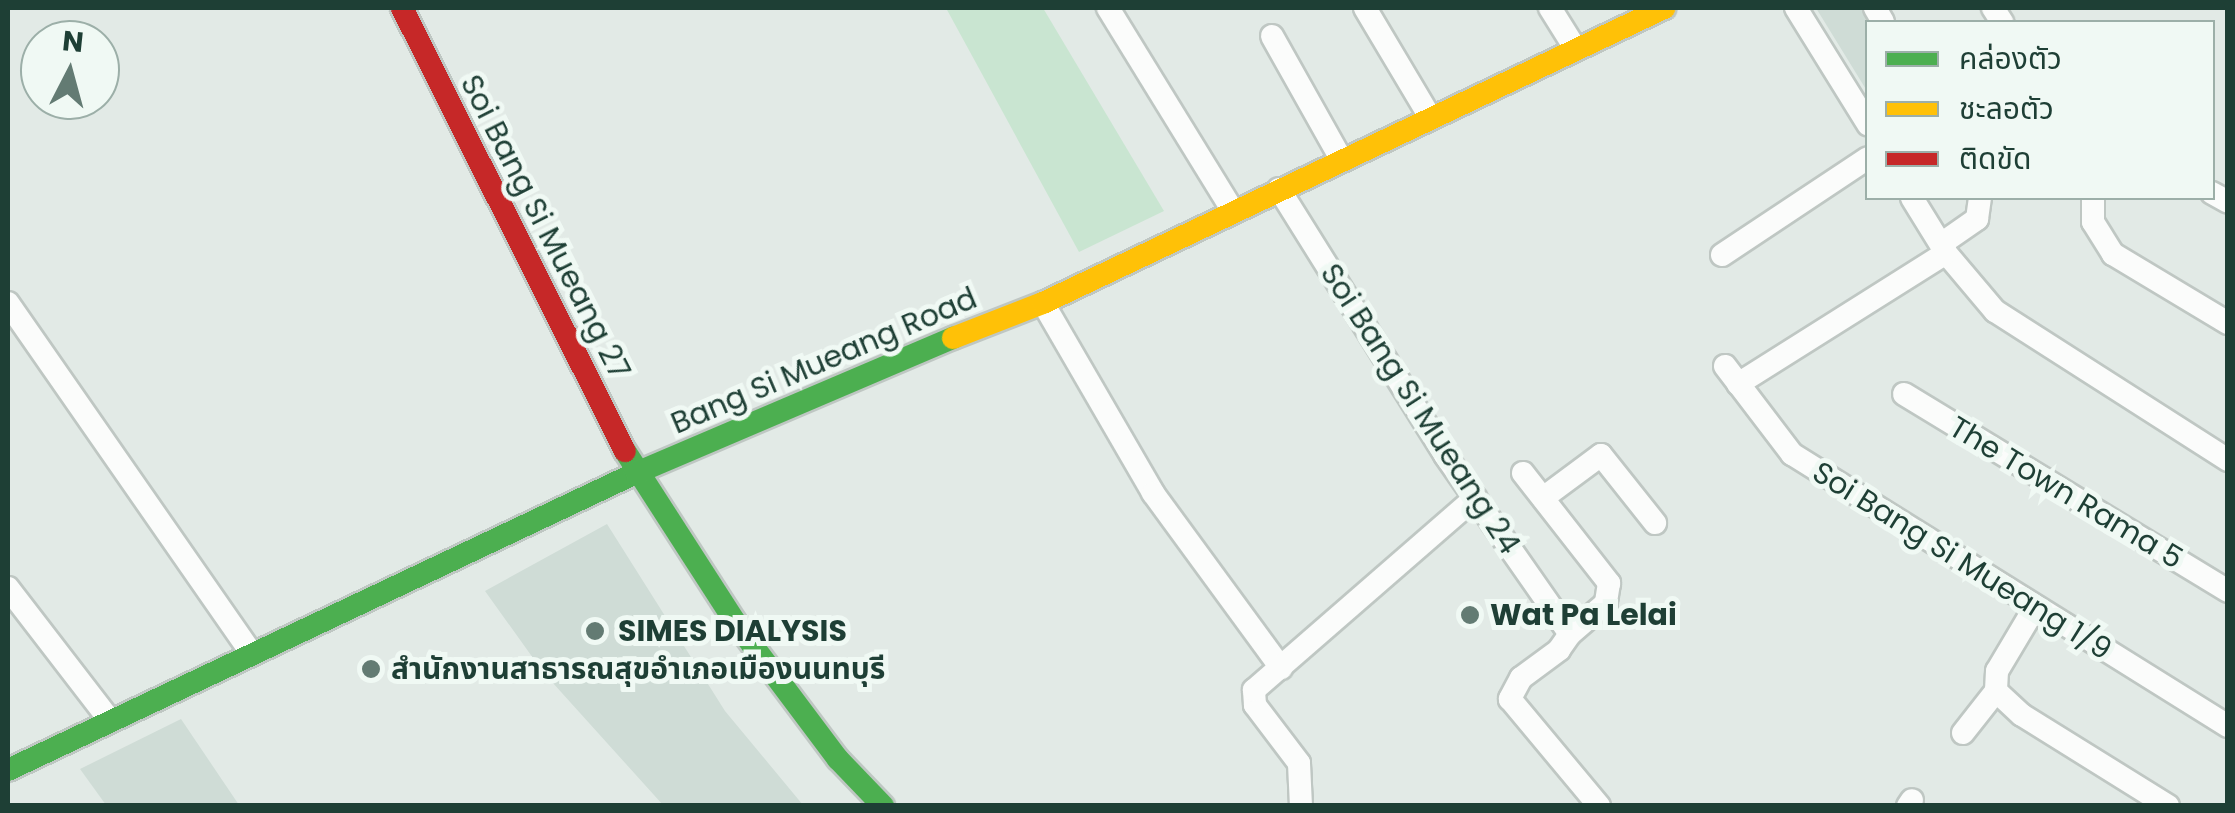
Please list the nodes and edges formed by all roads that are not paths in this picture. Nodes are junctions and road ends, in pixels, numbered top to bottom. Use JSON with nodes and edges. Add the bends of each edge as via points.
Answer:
{"nodes":[{"id":1,"x":402,"y":8,"type":"edge"},
{"id":2,"x":1108,"y":8,"type":"edge"},
{"id":3,"x":1365,"y":8,"type":"edge"},
{"id":4,"x":1550,"y":8,"type":"edge"},
{"id":5,"x":1664,"y":8,"type":"edge"},
{"id":6,"x":1796,"y":8,"type":"edge"},
{"id":7,"x":1630,"y":14,"type":"edge"},
{"id":8,"x":1272,"y":36,"type":"dead end"},
{"id":9,"x":1576,"y":48,"type":"junction"},
{"id":10,"x":1430,"y":117,"type":"junction"},
{"id":11,"x":1865,"y":119,"type":"edge"},
{"id":12,"x":1341,"y":160,"type":"junction"},
{"id":13,"x":1865,"y":160,"type":"edge"},
{"id":14,"x":1279,"y":189,"type":"junction"},
{"id":15,"x":1913,"y":200,"type":"edge"},
{"id":16,"x":1980,"y":200,"type":"edge"},
{"id":17,"x":2093,"y":200,"type":"edge"},
{"id":18,"x":1233,"y":211,"type":"junction"},
{"id":19,"x":1944,"y":249,"type":"junction"},
{"id":20,"x":1722,"y":255,"type":"dead end"},
{"id":21,"x":8,"y":303,"type":"edge"},
{"id":22,"x":1044,"y":303,"type":"junction"},
{"id":23,"x":2228,"y":323,"type":"edge"},
{"id":24,"x":1904,"y":394,"type":"dead end"},
{"id":25,"x":2228,"y":460,"type":"edge"},
{"id":26,"x":636,"y":473,"type":"junction"},
{"id":27,"x":1523,"y":473,"type":"dead end"},
{"id":28,"x":1476,"y":498,"type":"junction"},
{"id":29,"x":1543,"y":498,"type":"junction"},
{"id":30,"x":1655,"y":523,"type":"dead end"},
{"id":31,"x":8,"y":588,"type":"edge"},
{"id":32,"x":2228,"y":590,"type":"edge"},
{"id":33,"x":2034,"y":609,"type":"junction"},
{"id":34,"x":1570,"y":634,"type":"junction"},
{"id":35,"x":251,"y":653,"type":"junction"},
{"id":36,"x":1281,"y":668,"type":"junction"},
{"id":37,"x":1996,"y":691,"type":"junction"},
{"id":38,"x":108,"y":719,"type":"junction"},
{"id":39,"x":2228,"y":726,"type":"edge"},
{"id":40,"x":1964,"y":733,"type":"dead end"},
{"id":41,"x":8,"y":769,"type":"edge"},
{"id":42,"x":882,"y":806,"type":"edge"},
{"id":43,"x":1301,"y":806,"type":"edge"},
{"id":44,"x":1600,"y":806,"type":"edge"},
{"id":45,"x":2168,"y":806,"type":"edge"}],
"edges":[{"from":1,"to":26,"type":"street","name":"Soi Bang Si Mueang 27"},
{"from":2,"to":18,"type":"street"},
{"from":3,"to":10,"type":"street"},
{"from":4,"to":9,"type":"street"},
{"from":5,"to":7,"type":"street","name":"Bang Si Mueang Road"},
{"from":6,"to":11,"type":"street"},
{"from":7,"to":9,"type":"street","name":"Bang Si Mueang Road"},
{"from":8,"to":12,"type":"street"},
{"from":9,"to":10,"type":"street","name":"Bang Si Mueang Road"},
{"from":10,"to":12,"type":"street","name":"Bang Si Mueang Road"},
{"from":12,"to":14,"type":"street","name":"Bang Si Mueang Road"},
{"from":13,"to":20,"type":"street"},
{"from":14,"to":18,"type":"street","name":"Bang Si Mueang Road"},
{"from":14,"to":28,"type":"street","name":"Soi Bang Si Mueang 24"},
{"from":15,"to":19,"type":"street"},
{"from":16,"to":19,"type":"street","via":[[1977,219]]},
{"from":17,"to":23,"type":"street","via":[[2093,222],[2113,254]]},
{"from":18,"to":22,"type":"street","name":"Bang Si Mueang Road"},
{"from":19,"to":25,"type":"street","via":[[1995,311]]},
{"from":19,"to":33,"type":"street","name":"Soi Bang Si Mueang 1/9","via":[[1731,375],[1792,454]]},
{"from":21,"to":35,"type":"street"},
{"from":22,"to":26,"type":"street","name":"Bang Si Mueang Road","via":[[868,370]]},
{"from":22,"to":36,"type":"street","via":[[1153,493]]},
{"from":24,"to":32,"type":"street","name":"The Town Rama 5"},
{"from":26,"to":35,"type":"street","name":"Bang Si Mueang Road"},
{"from":26,"to":42,"type":"street","name":"Soi Bang Si Mueang 27","via":[[735,622],[838,760]]},
{"from":27,"to":29,"type":"street"},
{"from":28,"to":34,"type":"street","name":"Soi Bang Si Mueang 24"},
{"from":28,"to":36,"type":"street"},
{"from":29,"to":30,"type":"street","via":[[1601,455]]},
{"from":29,"to":34,"type":"street","via":[[1609,584],[1606,602]]},
{"from":31,"to":38,"type":"street"},
{"from":33,"to":37,"type":"street","via":[[1996,671]]},
{"from":33,"to":39,"type":"street","name":"Soi Bang Si Mueang 1/9"},
{"from":34,"to":44,"type":"street","via":[[1522,678],[1510,699]]},
{"from":35,"to":38,"type":"street","name":"Bang Si Mueang Road"},
{"from":36,"to":43,"type":"street","via":[[1252,696],[1299,763]]},
{"from":37,"to":40,"type":"street"},
{"from":37,"to":45,"type":"street","via":[[2022,716]]},
{"from":38,"to":41,"type":"street","name":"Bang Si Mueang Road"}]}
